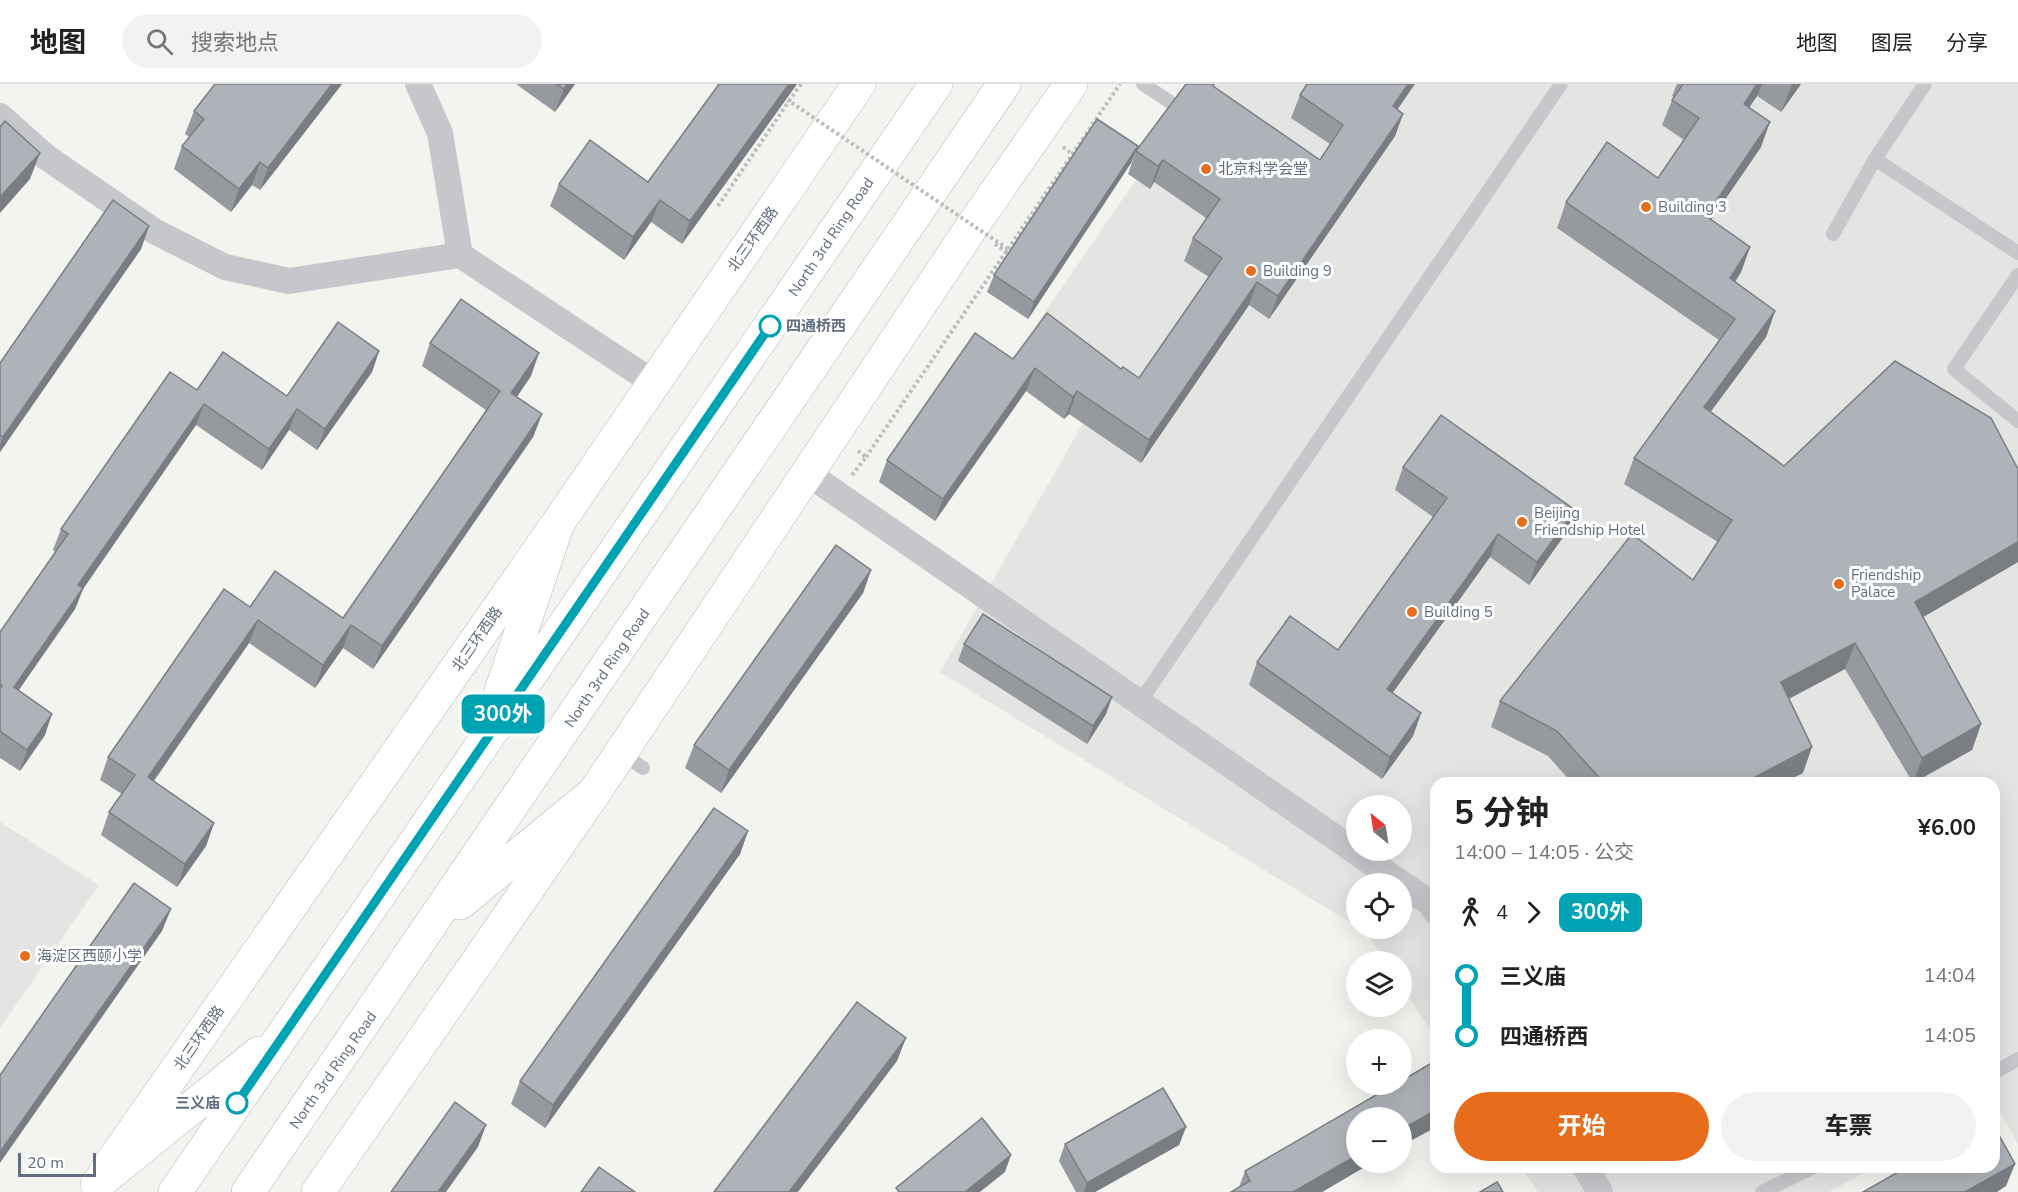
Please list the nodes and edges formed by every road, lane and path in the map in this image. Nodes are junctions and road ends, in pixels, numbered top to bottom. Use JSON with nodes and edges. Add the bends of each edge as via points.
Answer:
{"nodes":[{"id":1,"x":418,"y":84,"type":"edge"},
{"id":2,"x":801,"y":84,"type":"edge"},
{"id":3,"x":859,"y":84,"type":"edge"},
{"id":4,"x":936,"y":84,"type":"edge"},
{"id":5,"x":1004,"y":84,"type":"edge"},
{"id":6,"x":1071,"y":84,"type":"edge"},
{"id":7,"x":1120,"y":84,"type":"edge"},
{"id":8,"x":1143,"y":84,"type":"edge"},
{"id":9,"x":1561,"y":84,"type":"edge"},
{"id":10,"x":1925,"y":84,"type":"edge"},
{"id":11,"x":789,"y":101,"type":"junction"},
{"id":12,"x":1170,"y":102,"type":"edge"},
{"id":13,"x":0,"y":116,"type":"edge"},
{"id":14,"x":1875,"y":159,"type":"junction"},
{"id":15,"x":718,"y":206,"type":"edge"},
{"id":16,"x":1833,"y":234,"type":"dead end"},
{"id":17,"x":1008,"y":249,"type":"junction"},
{"id":18,"x":2018,"y":253,"type":"edge"},
{"id":19,"x":460,"y":255,"type":"junction"},
{"id":20,"x":2018,"y":275,"type":"edge"},
{"id":21,"x":654,"y":383,"type":"junction"},
{"id":22,"x":2018,"y":421,"type":"edge"},
{"id":23,"x":866,"y":457,"type":"dead end"},
{"id":24,"x":807,"y":473,"type":"junction"},
{"id":25,"x":558,"y":523,"type":"junction"},
{"id":26,"x":1140,"y":702,"type":"junction"},
{"id":27,"x":484,"y":741,"type":"junction"},
{"id":28,"x":594,"y":793,"type":"junction"},
{"id":29,"x":1430,"y":903,"type":"edge"},
{"id":30,"x":431,"y":927,"type":"junction"},
{"id":31,"x":289,"y":1030,"type":"junction"},
{"id":32,"x":2018,"y":1059,"type":"edge"},
{"id":33,"x":2000,"y":1070,"type":"edge"},
{"id":34,"x":1589,"y":1173,"type":"edge"},
{"id":35,"x":1802,"y":1173,"type":"edge"},
{"id":36,"x":94,"y":1188,"type":"edge"},
{"id":37,"x":175,"y":1192,"type":"edge"},
{"id":38,"x":248,"y":1192,"type":"edge"},
{"id":39,"x":318,"y":1192,"type":"edge"},
{"id":40,"x":1600,"y":1192,"type":"edge"},
{"id":41,"x":1762,"y":1192,"type":"edge"}],
"edges":[{"from":1,"to":19,"type":"street","via":[[440,133]]},
{"from":2,"to":11,"type":"path","bridge":true},
{"from":3,"to":21,"type":"main road","name":"北三环西路"},
{"from":4,"to":27,"type":"main road","name":"North 3rd Ring Road"},
{"from":5,"to":30,"type":"main road","name":"North 3rd Ring Road"},
{"from":6,"to":24,"type":"main road"},
{"from":7,"to":17,"type":"path"},
{"from":8,"to":12,"type":"lane"},
{"from":9,"to":26,"type":"lane"},
{"from":10,"to":14,"type":"lane"},
{"from":11,"to":15,"type":"path"},
{"from":11,"to":17,"type":"path","bridge":true},
{"from":13,"to":19,"type":"street","via":[[46,158],[154,231],[225,267],[289,281]]},
{"from":14,"to":16,"type":"lane"},
{"from":14,"to":18,"type":"lane"},
{"from":17,"to":23,"type":"path","bridge":true},
{"from":19,"to":21,"type":"street"},
{"from":20,"to":22,"type":"lane","via":[[1954,369]]},
{"from":21,"to":25,"type":"main road","name":"北三环西路"},
{"from":24,"to":26,"type":"street"},
{"from":24,"to":28,"type":"main road","via":[[632,761]]},
{"from":25,"to":27,"type":"main road"},
{"from":25,"to":36,"type":"main road","name":"北三环西路"},
{"from":26,"to":29,"type":"street"},
{"from":27,"to":31,"type":"main road","name":"North 3rd Ring Road"},
{"from":28,"to":30,"type":"main road"},
{"from":28,"to":39,"type":"main road"},
{"from":30,"to":38,"type":"main road","name":"North 3rd Ring Road"},
{"from":31,"to":36,"type":"main road"},
{"from":31,"to":37,"type":"main road","name":"North 3rd Ring Road"},
{"from":32,"to":33,"type":"lane"},
{"from":34,"to":40,"type":"street"},
{"from":35,"to":41,"type":"lane"}]}
